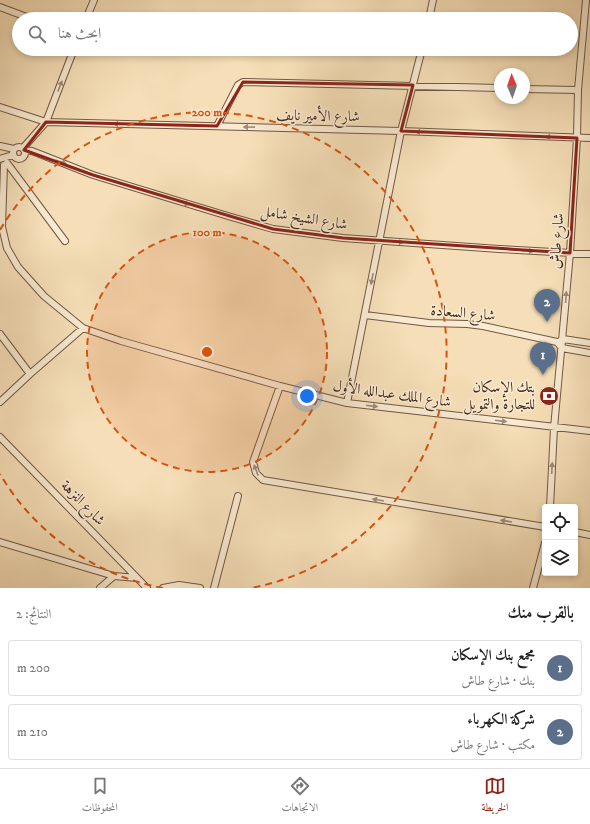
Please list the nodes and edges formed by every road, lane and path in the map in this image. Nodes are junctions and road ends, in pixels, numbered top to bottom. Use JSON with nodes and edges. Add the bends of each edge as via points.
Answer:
{"nodes":[{"id":1,"x":94,"y":0,"type":"edge"},
{"id":2,"x":433,"y":0,"type":"edge"},
{"id":3,"x":586,"y":0,"type":"edge"},
{"id":4,"x":0,"y":7,"type":"edge"},
{"id":5,"x":13,"y":12,"type":"edge"},
{"id":6,"x":89,"y":12,"type":"edge"},
{"id":7,"x":430,"y":12,"type":"edge"},
{"id":8,"x":71,"y":56,"type":"edge"},
{"id":9,"x":420,"y":56,"type":"edge"},
{"id":10,"x":413,"y":86,"type":"junction"},
{"id":11,"x":494,"y":88,"type":"edge"},
{"id":12,"x":530,"y":89,"type":"edge"},
{"id":13,"x":578,"y":90,"type":"junction"},
{"id":14,"x":0,"y":107,"type":"edge"},
{"id":15,"x":46,"y":122,"type":"junction"},
{"id":16,"x":217,"y":126,"type":"junction"},
{"id":17,"x":401,"y":131,"type":"junction"},
{"id":18,"x":577,"y":138,"type":"junction"},
{"id":19,"x":590,"y":138,"type":"edge"},
{"id":20,"x":0,"y":146,"type":"edge"},
{"id":21,"x":24,"y":149,"type":"junction"},
{"id":22,"x":14,"y":154,"type":"junction"},
{"id":23,"x":0,"y":159,"type":"edge"},
{"id":24,"x":4,"y":166,"type":"edge"},
{"id":25,"x":65,"y":241,"type":"dead end"},
{"id":26,"x":379,"y":241,"type":"junction"},
{"id":27,"x":570,"y":253,"type":"junction"},
{"id":28,"x":590,"y":254,"type":"edge"},
{"id":29,"x":365,"y":315,"type":"junction"},
{"id":30,"x":83,"y":328,"type":"junction"},
{"id":31,"x":0,"y":334,"type":"edge"},
{"id":32,"x":560,"y":341,"type":"junction"},
{"id":33,"x":590,"y":343,"type":"edge"},
{"id":34,"x":562,"y":348,"type":"junction"},
{"id":35,"x":590,"y":353,"type":"edge"},
{"id":36,"x":30,"y":374,"type":"junction"},
{"id":37,"x":280,"y":386,"type":"junction"},
{"id":38,"x":0,"y":402,"type":"edge"},
{"id":39,"x":347,"y":403,"type":"junction"},
{"id":40,"x":554,"y":428,"type":"junction"},
{"id":41,"x":590,"y":431,"type":"edge"},
{"id":42,"x":0,"y":437,"type":"edge"},
{"id":43,"x":238,"y":496,"type":"dead end"},
{"id":44,"x":550,"y":504,"type":"edge"},
{"id":45,"x":542,"y":526,"type":"edge"},
{"id":46,"x":578,"y":533,"type":"edge"},
{"id":47,"x":590,"y":535,"type":"edge"},
{"id":48,"x":0,"y":542,"type":"edge"},
{"id":49,"x":542,"y":554,"type":"edge"},
{"id":50,"x":114,"y":576,"type":"junction"},
{"id":51,"x":137,"y":578,"type":"junction"},
{"id":52,"x":100,"y":588,"type":"edge"},
{"id":53,"x":147,"y":588,"type":"edge"},
{"id":54,"x":163,"y":588,"type":"edge"},
{"id":55,"x":200,"y":588,"type":"edge"},
{"id":56,"x":214,"y":588,"type":"edge"},
{"id":57,"x":533,"y":588,"type":"edge"}],
"edges":[{"from":1,"to":6,"type":"street"},
{"from":2,"to":7,"type":"street"},
{"from":3,"to":13,"type":"street","name":"شارع طاش"},
{"from":4,"to":5,"type":"street"},
{"from":15,"to":8,"type":"street","one_way":true},
{"from":9,"to":10,"type":"street"},
{"from":10,"to":11,"type":"street"},
{"from":10,"to":16,"type":"street","via":[[243,82],[238,85]]},
{"from":10,"to":17,"type":"street"},
{"from":12,"to":13,"type":"street"},
{"from":13,"to":18,"type":"street","name":"شارع طاش"},
{"from":14,"to":15,"type":"street","name":"شارع الأمير نايف"},
{"from":16,"to":15,"type":"street","name":"شارع الأمير نايف","one_way":true},
{"from":15,"to":21,"type":"street"},
{"from":17,"to":16,"type":"street","name":"شارع الأمير نايف","one_way":true},
{"from":18,"to":17,"type":"street","name":"شارع الأمير نايف","one_way":true},
{"from":17,"to":26,"type":"street"},
{"from":18,"to":19,"type":"street","name":"شارع الأمير نايف"},
{"from":18,"to":27,"type":"street","name":"شارع طاش"},
{"from":20,"to":22,"type":"street"},
{"from":21,"to":22,"type":"street","via":[[19,146]]},
{"from":21,"to":22,"type":"street","via":[[25,154],[20,159]]},
{"from":21,"to":26,"type":"street","name":"شارع الشيخ شامل","one_way":true,"via":[[93,175],[273,229]]},
{"from":22,"to":23,"type":"street"},
{"from":22,"to":24,"type":"street"},
{"from":24,"to":25,"type":"street"},
{"from":24,"to":30,"type":"street","name":"شارع الملك عبدالله الأول","via":[[2,227],[7,248],[18,267],[44,296]]},
{"from":26,"to":27,"type":"street","name":"شارع الشيخ شامل","one_way":true},
{"from":26,"to":29,"type":"street","one_way":true},
{"from":27,"to":28,"type":"street","name":"شارع الشيخ شامل"},
{"from":32,"to":27,"type":"street","name":"شارع طاش","one_way":true},
{"from":29,"to":32,"type":"street","name":"شارع السعادة","via":[[429,323],[468,324]]},
{"from":29,"to":39,"type":"street"},
{"from":30,"to":36,"type":"street"},
{"from":30,"to":37,"type":"street","name":"شارع الملك عبدالله الأول","via":[[121,342]]},
{"from":31,"to":36,"type":"street"},
{"from":32,"to":33,"type":"street","name":"شارع السعادة"},
{"from":32,"to":34,"type":"street","name":"شارع طاش"},
{"from":34,"to":35,"type":"street"},
{"from":34,"to":40,"type":"street","name":"شارع طاش"},
{"from":36,"to":38,"type":"street"},
{"from":37,"to":39,"type":"street","name":"شارع الملك عبدالله الأول"},
{"from":45,"to":37,"type":"street","one_way":true,"via":[[263,480],[256,473],[253,462]]},
{"from":39,"to":40,"type":"street","name":"شارع الملك عبدالله الأول","one_way":true},
{"from":40,"to":41,"type":"street","name":"شارع الملك عبدالله الأول"},
{"from":44,"to":40,"type":"street","name":"شارع طاش","one_way":true},
{"from":42,"to":51,"type":"street","name":"شارع النزهة"},
{"from":43,"to":56,"type":"street"},
{"from":46,"to":47,"type":"street"},
{"from":48,"to":50,"type":"street"},
{"from":49,"to":57,"type":"street"},
{"from":50,"to":51,"type":"street"},
{"from":50,"to":52,"type":"street"},
{"from":51,"to":53,"type":"street","name":"شارع النزهة"},
{"from":54,"to":55,"type":"street","via":[[179,585]]}]}
